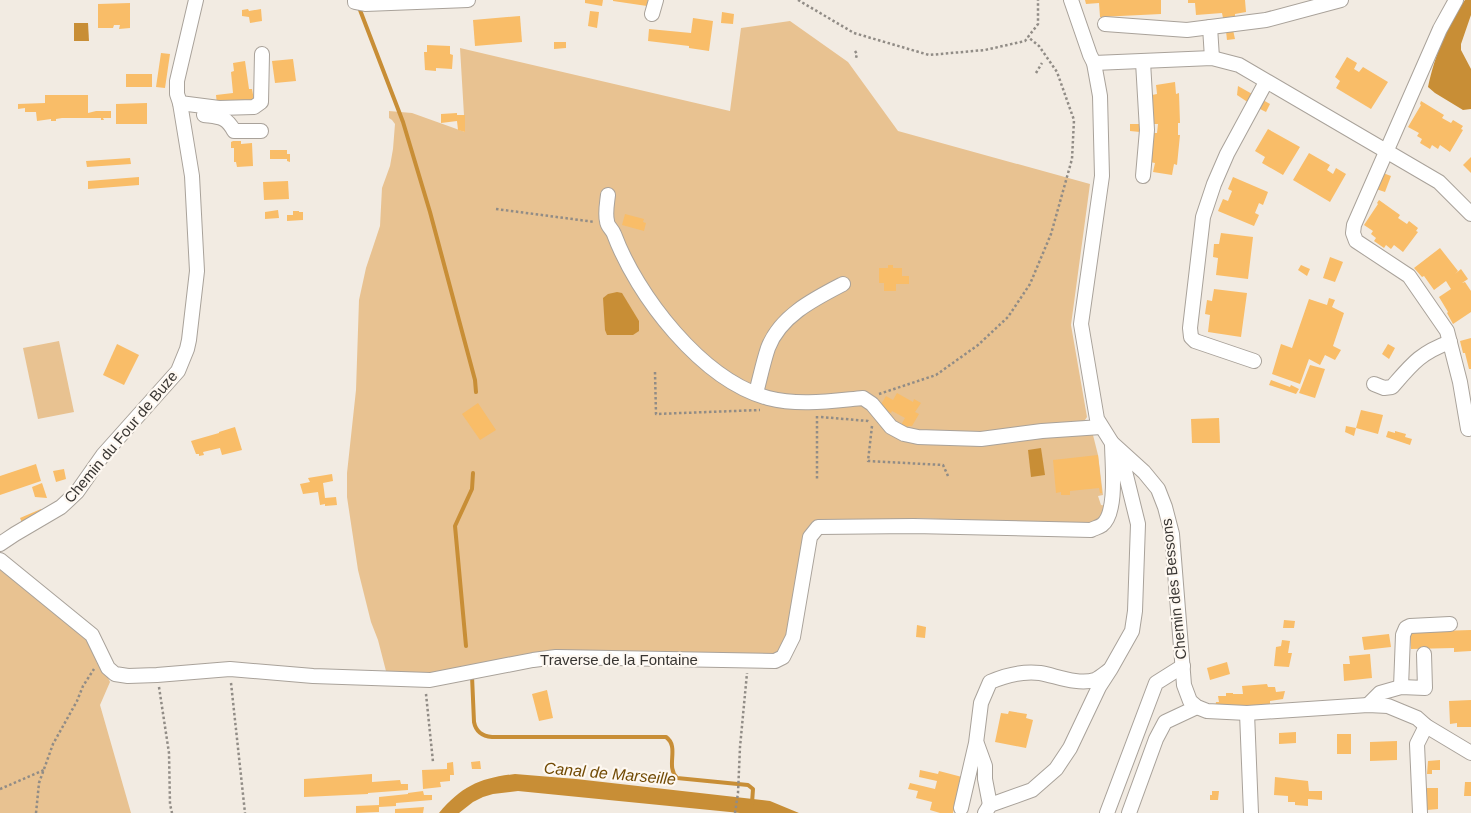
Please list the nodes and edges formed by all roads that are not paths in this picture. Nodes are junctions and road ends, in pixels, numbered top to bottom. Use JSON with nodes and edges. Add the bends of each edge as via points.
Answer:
{"nodes":[{"id":1,"x":196,"y":0,"type":"edge"},
{"id":2,"x":354,"y":0,"type":"edge"},
{"id":3,"x":468,"y":0,"type":"edge"},
{"id":4,"x":656,"y":0,"type":"edge"},
{"id":5,"x":1071,"y":0,"type":"edge"},
{"id":6,"x":1341,"y":0,"type":"edge"},
{"id":7,"x":1456,"y":0,"type":"edge"},
{"id":8,"x":652,"y":14,"type":"dead end"},
{"id":9,"x":1105,"y":24,"type":"dead end"},
{"id":10,"x":1210,"y":27,"type":"junction"},
{"id":11,"x":262,"y":54,"type":"dead end"},
{"id":12,"x":1212,"y":58,"type":"junction"},
{"id":13,"x":1144,"y":62,"type":"junction"},
{"id":14,"x":1094,"y":63,"type":"junction"},
{"id":15,"x":1266,"y":82,"type":"junction"},
{"id":16,"x":180,"y":107,"type":"junction"},
{"id":17,"x":261,"y":131,"type":"dead end"},
{"id":18,"x":1386,"y":152,"type":"junction"},
{"id":19,"x":1143,"y":176,"type":"dead end"},
{"id":20,"x":608,"y":195,"type":"dead end"},
{"id":21,"x":1471,"y":214,"type":"edge"},
{"id":22,"x":843,"y":284,"type":"dead end"},
{"id":23,"x":1450,"y":342,"type":"junction"},
{"id":24,"x":1254,"y":361,"type":"dead end"},
{"id":25,"x":1374,"y":384,"type":"dead end"},
{"id":26,"x":756,"y":393,"type":"junction"},
{"id":27,"x":1101,"y":427,"type":"junction"},
{"id":28,"x":1471,"y":428,"type":"edge"},
{"id":29,"x":1116,"y":447,"type":"junction"},
{"id":30,"x":0,"y":544,"type":"edge"},
{"id":31,"x":0,"y":560,"type":"edge"},
{"id":32,"x":1450,"y":624,"type":"dead end"},
{"id":33,"x":1424,"y":654,"type":"dead end"},
{"id":34,"x":1183,"y":666,"type":"junction"},
{"id":35,"x":1110,"y":670,"type":"junction"},
{"id":36,"x":1401,"y":688,"type":"junction"},
{"id":37,"x":1368,"y":705,"type":"junction"},
{"id":38,"x":1197,"y":707,"type":"junction"},
{"id":39,"x":1247,"y":713,"type":"junction"},
{"id":40,"x":1426,"y":726,"type":"junction"},
{"id":41,"x":976,"y":743,"type":"junction"},
{"id":42,"x":1471,"y":753,"type":"edge"},
{"id":43,"x":961,"y":808,"type":"dead end"},
{"id":44,"x":988,"y":809,"type":"edge"},
{"id":45,"x":1107,"y":813,"type":"edge"},
{"id":46,"x":1129,"y":813,"type":"edge"},
{"id":47,"x":1251,"y":813,"type":"edge"},
{"id":48,"x":1420,"y":813,"type":"edge"}],
"edges":[{"from":1,"to":16,"type":"street","name":"Chemin du Four de Buze","via":[[177,81]]},
{"from":2,"to":3,"type":"street","via":[[365,4]]},
{"from":4,"to":8,"type":"street"},
{"from":5,"to":14,"type":"street","name":"Chemin des Bessons"},
{"from":6,"to":10,"type":"street","via":[[1266,20]]},
{"from":7,"to":18,"type":"street","via":[[1440,28]]},
{"from":9,"to":10,"type":"street","via":[[1186,30]]},
{"from":10,"to":12,"type":"street"},
{"from":11,"to":16,"type":"street","via":[[261,102],[254,107]]},
{"from":12,"to":13,"type":"street"},
{"from":12,"to":15,"type":"street","via":[[1238,65]]},
{"from":13,"to":14,"type":"street"},
{"from":13,"to":19,"type":"street","via":[[1147,130]]},
{"from":14,"to":27,"type":"street","name":"Chemin des Bessons","via":[[1100,96],[1102,176],[1081,324]]},
{"from":15,"to":18,"type":"street"},
{"from":15,"to":24,"type":"street","via":[[1227,154],[1203,217],[1190,328],[1195,341]]},
{"from":16,"to":17,"type":"street","via":[[222,118],[234,131]]},
{"from":16,"to":30,"type":"street","name":"Chemin du Four de Buze","via":[[192,176],[197,271],[189,340],[183,359],[178,371],[104,455],[77,492],[61,507]]},
{"from":18,"to":21,"type":"street","via":[[1439,182]]},
{"from":18,"to":23,"type":"street","via":[[1353,233],[1356,241],[1409,276],[1447,331]]},
{"from":20,"to":26,"type":"street","via":[[607,224],[643,292],[704,361]]},
{"from":22,"to":26,"type":"street","via":[[798,311],[779,328],[769,347]]},
{"from":23,"to":25,"type":"street","via":[[1417,359],[1392,387]]},
{"from":23,"to":28,"type":"street","via":[[1468,429]]},
{"from":26,"to":27,"type":"street","via":[[796,402],[863,398],[892,427],[918,437],[981,439]]},
{"from":27,"to":29,"type":"street","name":"Chemin des Bessons"},
{"from":29,"to":31,"type":"street","name":"Traverse de la Fontaine","via":[[1110,514],[1103,524],[1092,530],[913,526],[818,528],[810,536],[793,637],[783,657],[775,661],[556,657],[430,680],[230,669],[128,676],[115,674],[108,668],[92,635]]},
{"from":29,"to":34,"type":"street","name":"Chemin des Bessons","via":[[1158,489],[1165,507],[1172,534]]},
{"from":29,"to":35,"type":"street","via":[[1138,524],[1132,631]]},
{"from":32,"to":36,"type":"street","via":[[1406,628]]},
{"from":33,"to":36,"type":"street","via":[[1425,688]]},
{"from":34,"to":38,"type":"street","name":"Chemin des Bessons","via":[[1184,685],[1190,701]]},
{"from":34,"to":45,"type":"street","via":[[1156,683]]},
{"from":35,"to":41,"type":"street","via":[[1096,680],[1022,673],[990,682],[981,704]]},
{"from":35,"to":44,"type":"street","via":[[1056,769],[1032,790]]},
{"from":36,"to":37,"type":"street","via":[[1380,693]]},
{"from":37,"to":39,"type":"street"},
{"from":37,"to":40,"type":"street","via":[[1388,706],[1417,718]]},
{"from":38,"to":39,"type":"street","via":[[1207,711]]},
{"from":38,"to":46,"type":"street","via":[[1165,722]]},
{"from":39,"to":47,"type":"street"},
{"from":40,"to":42,"type":"street"},
{"from":40,"to":48,"type":"street","via":[[1417,744]]},
{"from":41,"to":43,"type":"street"},
{"from":41,"to":44,"type":"street","via":[[985,766]]}]}
